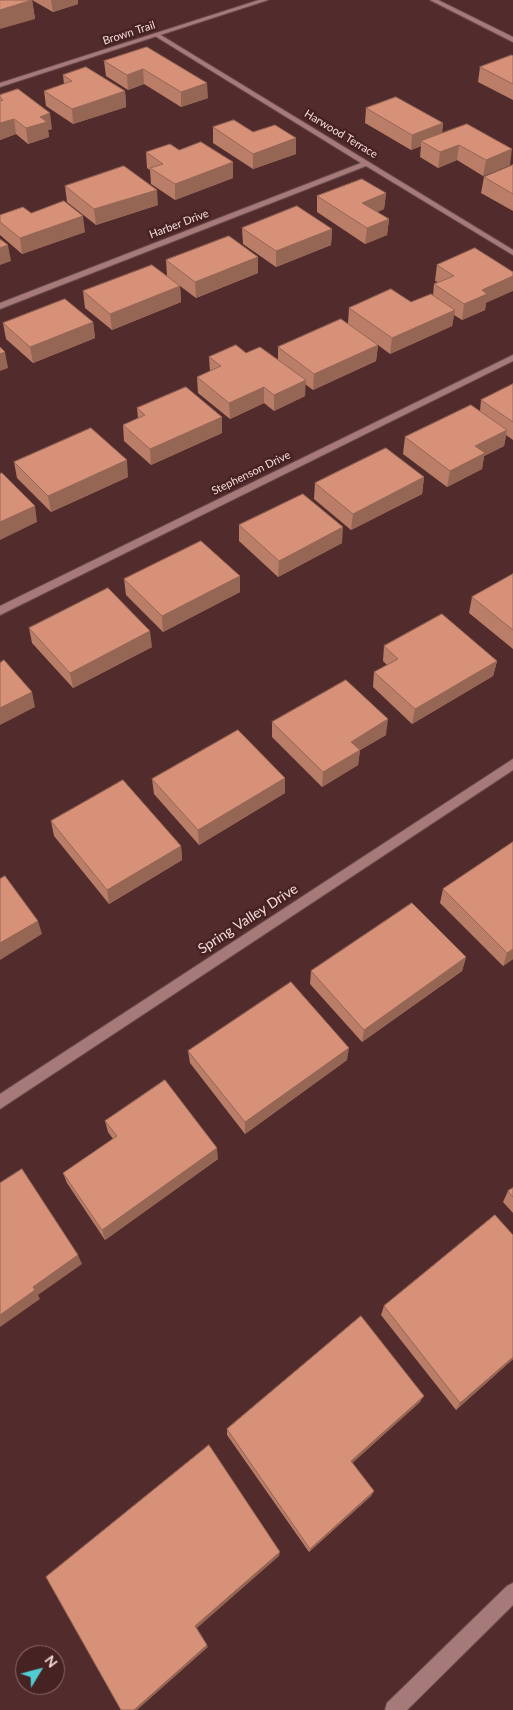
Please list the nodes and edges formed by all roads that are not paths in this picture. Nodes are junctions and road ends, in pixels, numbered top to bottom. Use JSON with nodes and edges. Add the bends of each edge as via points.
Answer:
{"nodes":[{"id":1,"x":265,"y":0,"type":"edge"},
{"id":2,"x":433,"y":0,"type":"edge"},
{"id":3,"x":157,"y":35,"type":"junction"},
{"id":4,"x":513,"y":40,"type":"edge"},
{"id":5,"x":0,"y":85,"type":"edge"},
{"id":6,"x":367,"y":162,"type":"junction"},
{"id":7,"x":513,"y":253,"type":"edge"},
{"id":8,"x":0,"y":306,"type":"edge"},
{"id":9,"x":513,"y":358,"type":"edge"},
{"id":10,"x":0,"y":611,"type":"edge"},
{"id":11,"x":513,"y":764,"type":"edge"},
{"id":12,"x":0,"y":1102,"type":"edge"},
{"id":13,"x":513,"y":1592,"type":"edge"},
{"id":14,"x":394,"y":1710,"type":"edge"}],
"edges":[{"from":1,"to":3,"type":"street","name":"Brown Trail"},
{"from":2,"to":4,"type":"street"},
{"from":3,"to":5,"type":"street","name":"Brown Trail"},
{"from":3,"to":6,"type":"street","name":"Harwood Terrace"},
{"from":6,"to":7,"type":"street","name":"Harwood Terrace"},
{"from":6,"to":8,"type":"street","name":"Harber Drive"},
{"from":9,"to":10,"type":"street","name":"Stephenson Drive"},
{"from":11,"to":12,"type":"street","name":"Spring Valley Drive"},
{"from":13,"to":14,"type":"street"}]}
